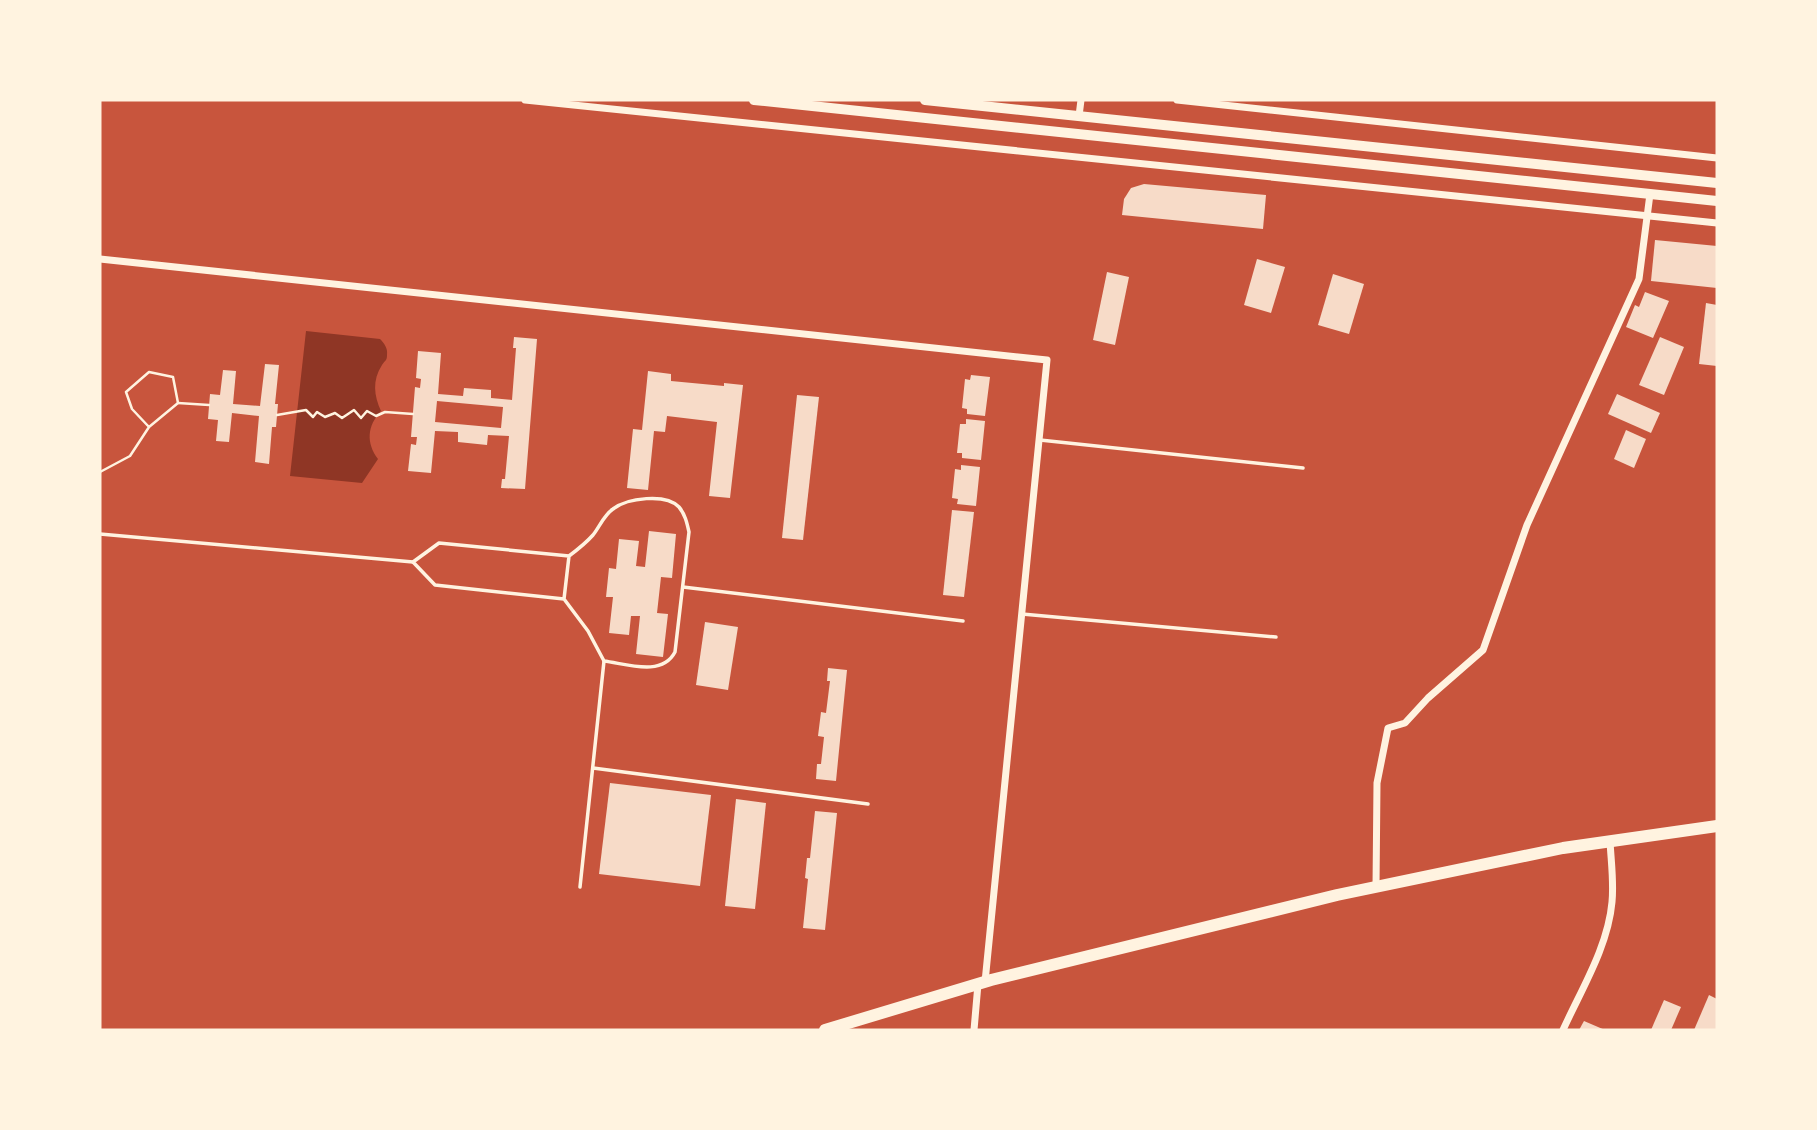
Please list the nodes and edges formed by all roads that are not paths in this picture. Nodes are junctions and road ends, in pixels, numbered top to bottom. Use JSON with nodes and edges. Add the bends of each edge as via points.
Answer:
{"nodes":[{"id":1,"x":525,"y":100,"type":"edge"},
{"id":2,"x":754,"y":100,"type":"edge"},
{"id":3,"x":925,"y":100,"type":"edge"},
{"id":4,"x":1081,"y":100,"type":"edge"},
{"id":5,"x":1177,"y":100,"type":"edge"},
{"id":6,"x":1079,"y":116,"type":"junction"},
{"id":7,"x":1717,"y":158,"type":"edge"},
{"id":8,"x":1717,"y":183,"type":"edge"},
{"id":9,"x":1650,"y":194,"type":"junction"},
{"id":10,"x":1717,"y":201,"type":"edge"},
{"id":11,"x":1648,"y":216,"type":"junction"},
{"id":12,"x":1717,"y":223,"type":"edge"},
{"id":13,"x":100,"y":259,"type":"edge"},
{"id":14,"x":1040,"y":440,"type":"junction"},
{"id":15,"x":1303,"y":468,"type":"dead end"},
{"id":16,"x":100,"y":534,"type":"edge"},
{"id":17,"x":569,"y":556,"type":"junction"},
{"id":18,"x":413,"y":562,"type":"junction"},
{"id":19,"x":682,"y":587,"type":"junction"},
{"id":20,"x":564,"y":599,"type":"junction"},
{"id":21,"x":1023,"y":614,"type":"junction"},
{"id":22,"x":963,"y":621,"type":"dead end"},
{"id":23,"x":1276,"y":637,"type":"dead end"},
{"id":24,"x":604,"y":661,"type":"junction"},
{"id":25,"x":593,"y":768,"type":"junction"},
{"id":26,"x":868,"y":804,"type":"dead end"},
{"id":27,"x":1717,"y":826,"type":"edge"},
{"id":28,"x":1610,"y":841,"type":"junction"},
{"id":29,"x":580,"y":887,"type":"dead end"},
{"id":30,"x":1376,"y":887,"type":"junction"},
{"id":31,"x":981,"y":983,"type":"junction"},
{"id":32,"x":825,"y":1030,"type":"edge"},
{"id":33,"x":974,"y":1030,"type":"edge"},
{"id":34,"x":1563,"y":1030,"type":"edge"}],
"edges":[{"from":1,"to":11,"type":"street"},
{"from":2,"to":9,"type":"main road"},
{"from":3,"to":6,"type":"main road"},
{"from":4,"to":6,"type":"street"},
{"from":5,"to":7,"type":"street"},
{"from":6,"to":8,"type":"main road"},
{"from":9,"to":10,"type":"main road"},
{"from":9,"to":11,"type":"street"},
{"from":11,"to":12,"type":"street"},
{"from":11,"to":30,"type":"street","via":[[1639,279],[1527,525],[1483,650],[1405,723],[1388,728],[1377,783]]},
{"from":13,"to":14,"type":"street","via":[[1047,360]]},
{"from":14,"to":15,"type":"lane"},
{"from":14,"to":21,"type":"street"},
{"from":16,"to":18,"type":"lane"},
{"from":17,"to":18,"type":"lane","via":[[439,543]]},
{"from":17,"to":19,"type":"lane","via":[[625,501],[671,501],[684,515],[689,532]]},
{"from":17,"to":20,"type":"lane"},
{"from":18,"to":20,"type":"lane","via":[[435,585]]},
{"from":19,"to":22,"type":"lane"},
{"from":19,"to":24,"type":"lane","via":[[675,652],[669,662],[654,668]]},
{"from":20,"to":24,"type":"lane"},
{"from":21,"to":23,"type":"lane"},
{"from":21,"to":31,"type":"street"},
{"from":24,"to":25,"type":"lane"},
{"from":25,"to":26,"type":"lane"},
{"from":25,"to":29,"type":"lane"},
{"from":27,"to":28,"type":"highway"},
{"from":28,"to":30,"type":"highway"},
{"from":28,"to":34,"type":"street","via":[[1610,918]]},
{"from":30,"to":31,"type":"highway"},
{"from":31,"to":32,"type":"highway"},
{"from":31,"to":33,"type":"street"}]}
